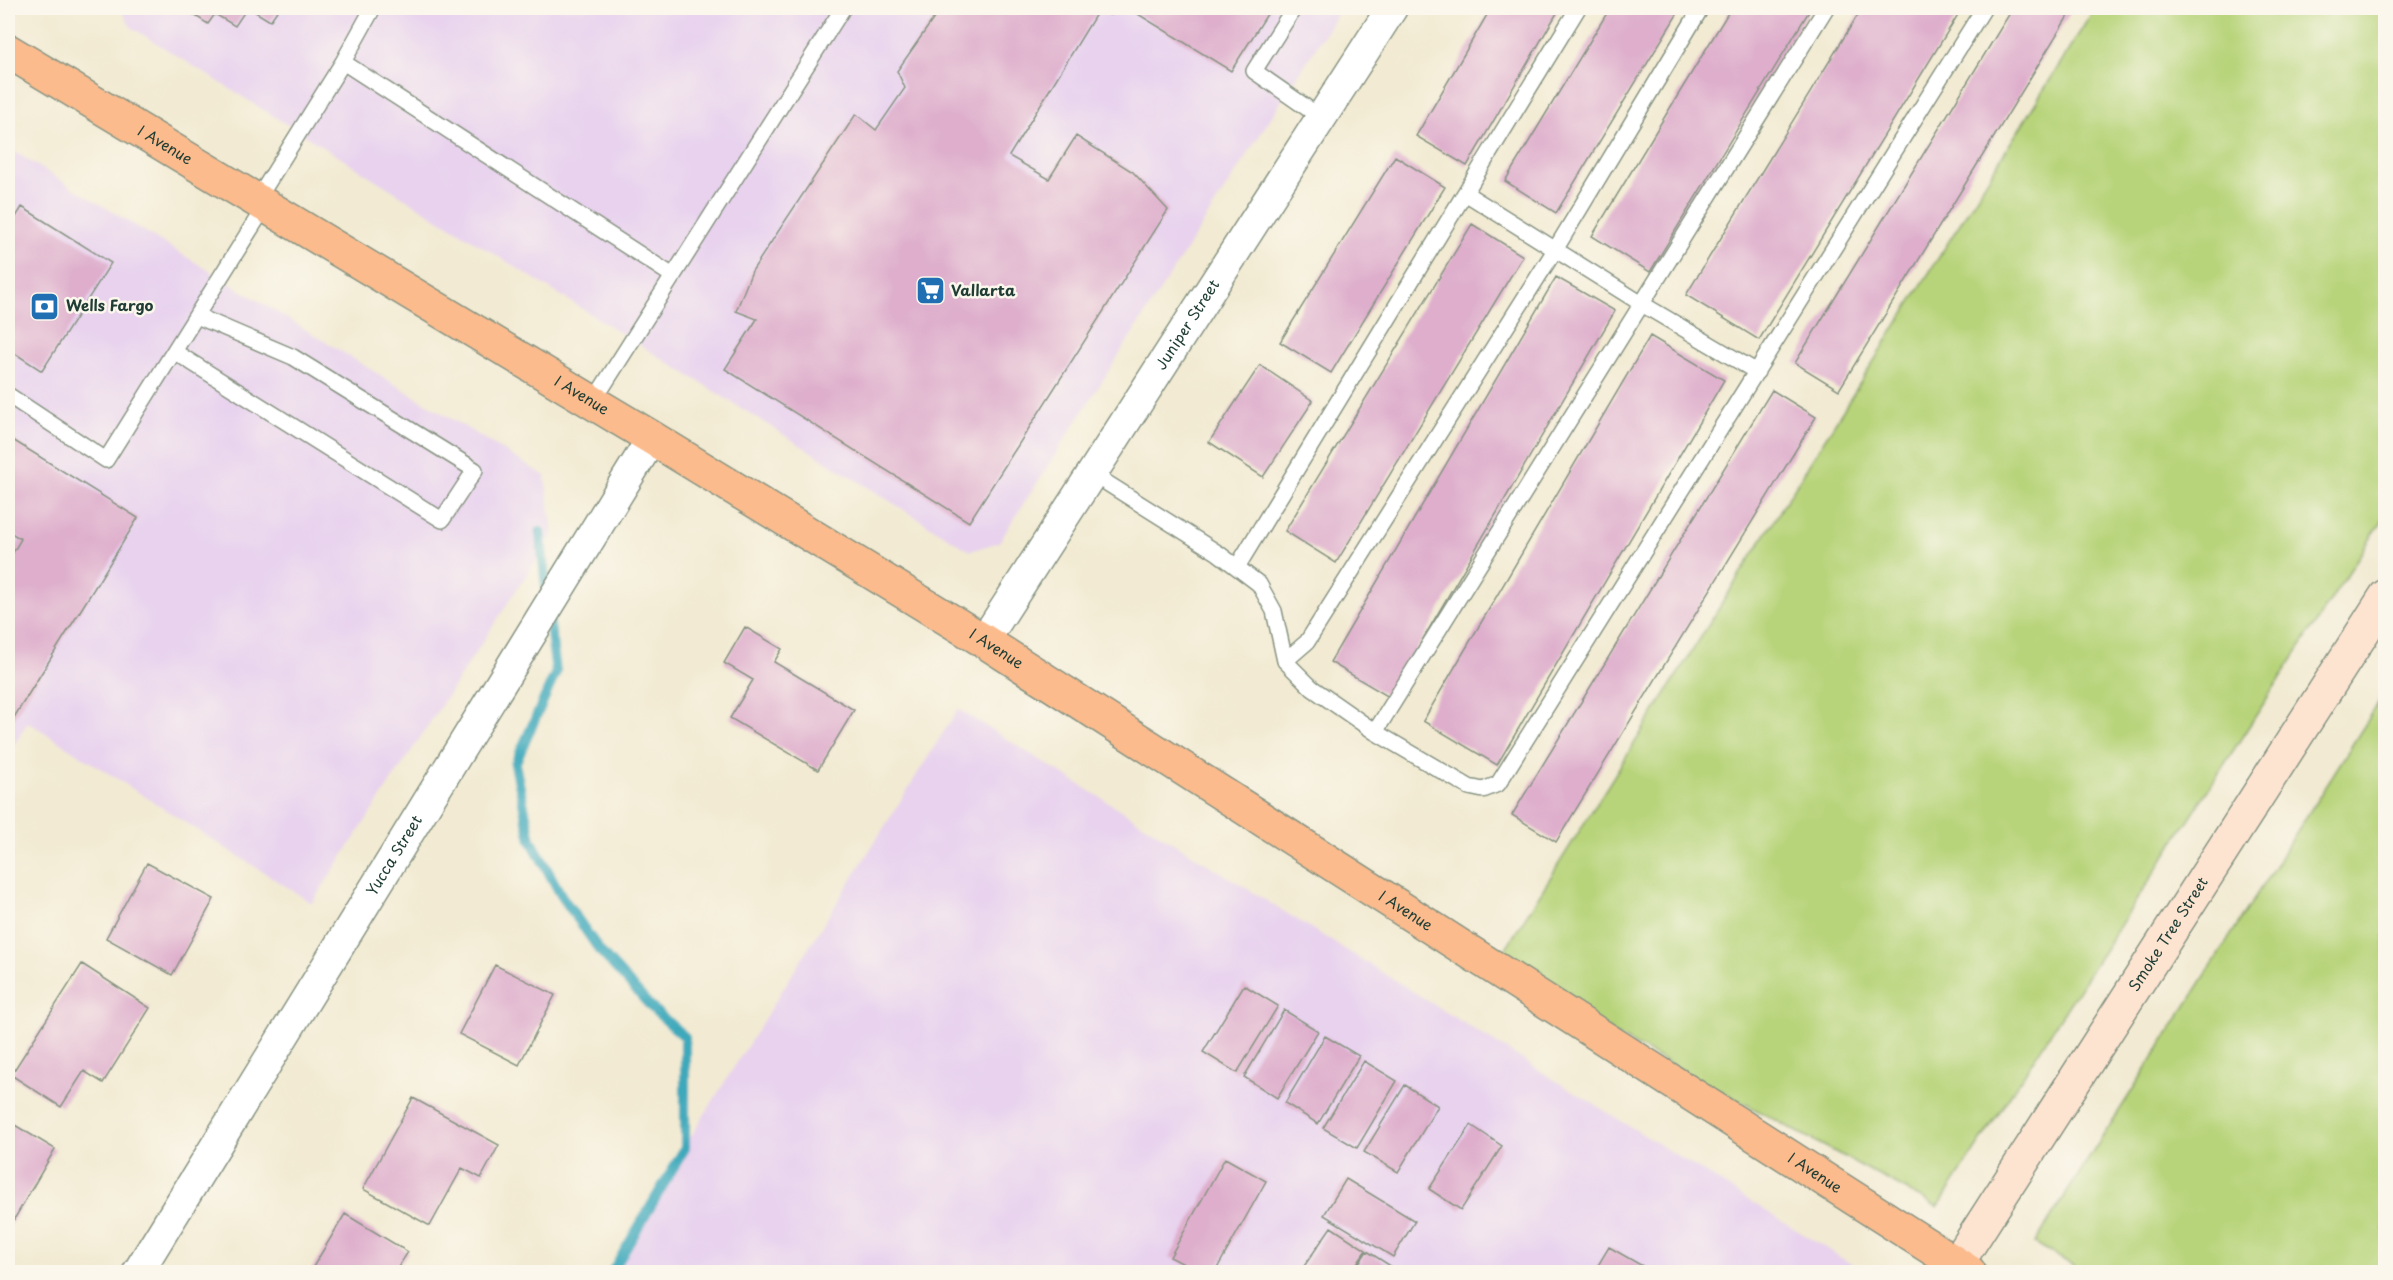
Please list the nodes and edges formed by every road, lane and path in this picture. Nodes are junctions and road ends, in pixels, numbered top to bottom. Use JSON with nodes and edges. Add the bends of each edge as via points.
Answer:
{"nodes":[{"id":1,"x":373,"y":8,"type":"edge"},
{"id":2,"x":843,"y":8,"type":"edge"},
{"id":3,"x":1294,"y":8,"type":"edge"},
{"id":4,"x":1392,"y":8,"type":"edge"},
{"id":5,"x":1578,"y":8,"type":"edge"},
{"id":6,"x":1701,"y":8,"type":"edge"},
{"id":7,"x":1826,"y":8,"type":"edge"},
{"id":8,"x":1984,"y":8,"type":"edge"},
{"id":9,"x":8,"y":51,"type":"edge"},
{"id":10,"x":342,"y":62,"type":"junction"},
{"id":11,"x":1320,"y":117,"type":"junction"},
{"id":12,"x":1465,"y":193,"type":"junction"},
{"id":13,"x":261,"y":203,"type":"junction"},
{"id":14,"x":1555,"y":250,"type":"junction"},
{"id":15,"x":673,"y":276,"type":"junction"},
{"id":16,"x":1642,"y":304,"type":"junction"},
{"id":17,"x":197,"y":316,"type":"junction"},
{"id":18,"x":176,"y":352,"type":"junction"},
{"id":19,"x":1757,"y":372,"type":"junction"},
{"id":20,"x":8,"y":395,"type":"edge"},
{"id":21,"x":593,"y":402,"type":"junction"},
{"id":22,"x":652,"y":438,"type":"junction"},
{"id":23,"x":1091,"y":473,"type":"junction"},
{"id":24,"x":1237,"y":567,"type":"junction"},
{"id":25,"x":2385,"y":596,"type":"edge"},
{"id":26,"x":984,"y":641,"type":"junction"},
{"id":27,"x":1285,"y":661,"type":"junction"},
{"id":28,"x":1375,"y":732,"type":"junction"},
{"id":29,"x":1959,"y":1270,"type":"edge"},
{"id":30,"x":138,"y":1272,"type":"edge"}],
"edges":[{"from":1,"to":10,"type":"lane"},
{"from":2,"to":15,"type":"lane"},
{"from":3,"to":11,"type":"lane","via":[[1254,71]]},
{"from":4,"to":11,"type":"street","name":"Juniper Street"},
{"from":5,"to":12,"type":"lane"},
{"from":6,"to":14,"type":"lane"},
{"from":7,"to":16,"type":"lane"},
{"from":8,"to":19,"type":"lane"},
{"from":9,"to":13,"type":"main road","name":"I Avenue"},
{"from":10,"to":13,"type":"lane"},
{"from":10,"to":15,"type":"lane"},
{"from":11,"to":23,"type":"street","name":"Juniper Street"},
{"from":12,"to":14,"type":"lane"},
{"from":12,"to":24,"type":"lane"},
{"from":13,"to":17,"type":"lane"},
{"from":13,"to":21,"type":"main road","name":"I Avenue"},
{"from":14,"to":16,"type":"lane"},
{"from":14,"to":27,"type":"lane","via":[[1307,642]]},
{"from":15,"to":21,"type":"lane"},
{"from":16,"to":19,"type":"lane"},
{"from":16,"to":28,"type":"lane"},
{"from":17,"to":18,"type":"lane"},
{"from":17,"to":18,"type":"lane","via":[[293,357],[474,470],[442,520]]},
{"from":18,"to":20,"type":"lane","via":[[106,460]]},
{"from":19,"to":28,"type":"lane","via":[[1498,784],[1483,790],[1469,787]]},
{"from":21,"to":22,"type":"main road","name":"I Avenue"},
{"from":22,"to":26,"type":"main road","name":"I Avenue"},
{"from":22,"to":30,"type":"street","name":"Yucca Street"},
{"from":23,"to":24,"type":"lane"},
{"from":23,"to":26,"type":"street","name":"Juniper Street"},
{"from":24,"to":27,"type":"lane","via":[[1259,584],[1274,610]]},
{"from":25,"to":29,"type":"street","name":"Smoke Tree Street"},
{"from":26,"to":29,"type":"main road","name":"I Avenue"},
{"from":27,"to":28,"type":"lane","via":[[1312,688]]}]}
